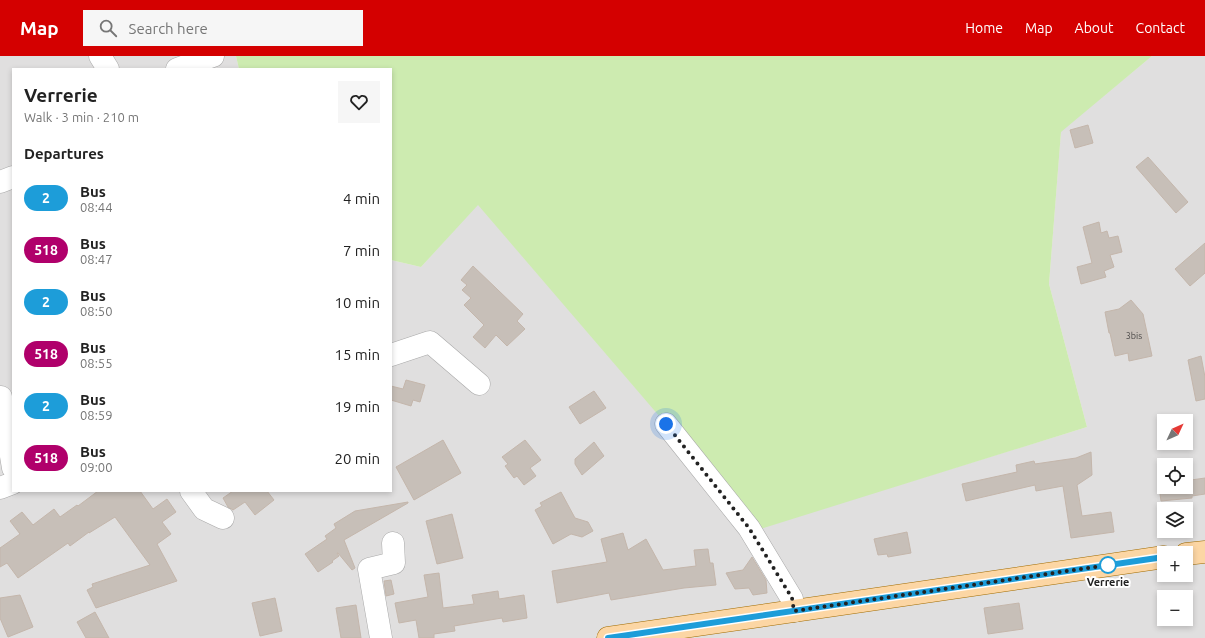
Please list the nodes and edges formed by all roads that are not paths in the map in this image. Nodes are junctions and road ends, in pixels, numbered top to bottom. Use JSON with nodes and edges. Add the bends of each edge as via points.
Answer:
{"nodes":[{"id":1,"x":100,"y":56,"type":"edge"},
{"id":2,"x":213,"y":56,"type":"edge"},
{"id":3,"x":221,"y":56,"type":"edge"},
{"id":4,"x":107,"y":68,"type":"edge"},
{"id":5,"x":180,"y":68,"type":"edge"},
{"id":6,"x":226,"y":68,"type":"edge"},
{"id":7,"x":12,"y":177,"type":"edge"},
{"id":8,"x":0,"y":182,"type":"edge"},
{"id":9,"x":392,"y":356,"type":"edge"},
{"id":10,"x":479,"y":384,"type":"dead end"},
{"id":11,"x":1,"y":397,"type":"edge"},
{"id":12,"x":666,"y":424,"type":"dead end"},
{"id":13,"x":12,"y":462,"type":"edge"},
{"id":14,"x":12,"y":483,"type":"edge"},
{"id":15,"x":0,"y":488,"type":"edge"},
{"id":16,"x":192,"y":492,"type":"edge"},
{"id":17,"x":223,"y":518,"type":"dead end"},
{"id":18,"x":393,"y":543,"type":"dead end"},
{"id":19,"x":1205,"y":552,"type":"edge"},
{"id":20,"x":1193,"y":553,"type":"edge"},
{"id":21,"x":1157,"y":558,"type":"edge"},
{"id":22,"x":794,"y":611,"type":"junction"},
{"id":23,"x":381,"y":638,"type":"edge"},
{"id":24,"x":608,"y":638,"type":"edge"}],
"edges":[{"from":1,"to":4,"type":"street"},
{"from":2,"to":5,"type":"street"},
{"from":3,"to":6,"type":"street"},
{"from":7,"to":8,"type":"street"},
{"from":9,"to":10,"type":"street","via":[[430,342]]},
{"from":11,"to":13,"type":"street"},
{"from":12,"to":22,"type":"street","via":[[749,528],[792,598]]},
{"from":14,"to":15,"type":"street"},
{"from":16,"to":17,"type":"street","via":[[204,509]]},
{"from":18,"to":23,"type":"street","via":[[394,563],[369,569]]},
{"from":19,"to":20,"type":"main road"},
{"from":21,"to":22,"type":"main road"},
{"from":22,"to":24,"type":"main road"}]}
